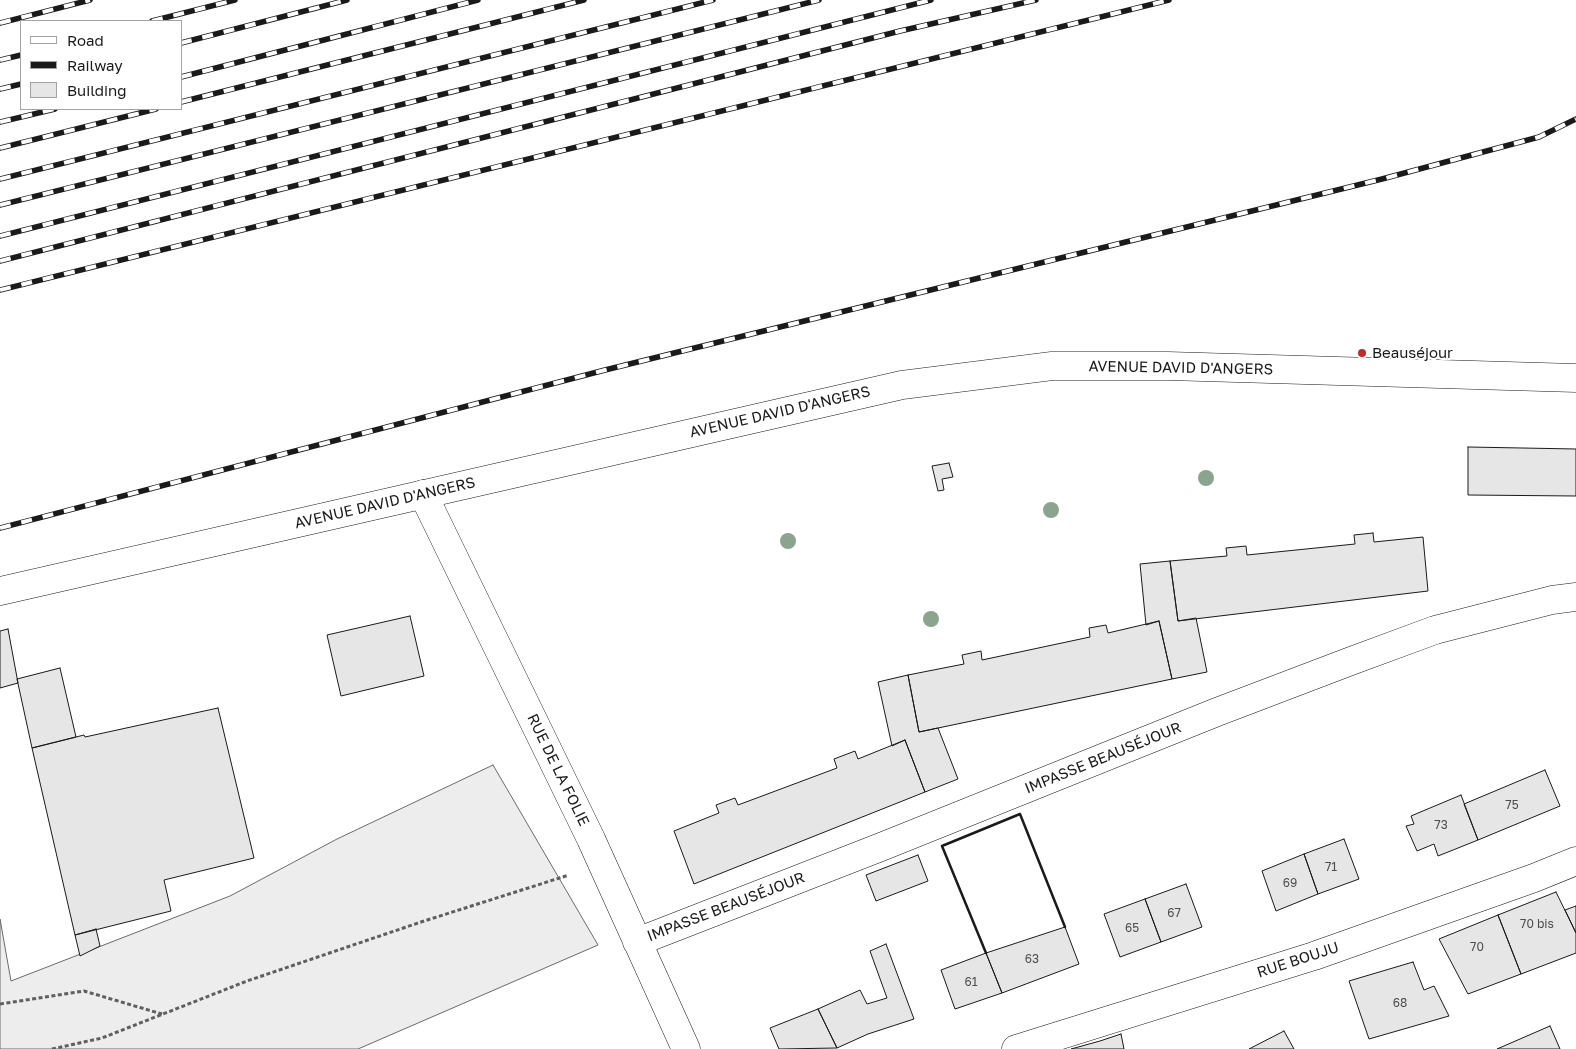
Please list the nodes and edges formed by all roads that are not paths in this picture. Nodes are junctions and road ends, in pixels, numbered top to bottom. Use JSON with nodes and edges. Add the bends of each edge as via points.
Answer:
{"nodes":[{"id":1,"x":1576,"y":378,"type":"edge"},
{"id":2,"x":423,"y":494,"type":"junction"},
{"id":3,"x":0,"y":591,"type":"edge"},
{"id":4,"x":1576,"y":596,"type":"edge"},
{"id":5,"x":1576,"y":861,"type":"edge"},
{"id":6,"x":636,"y":942,"type":"junction"},
{"id":7,"x":686,"y":1049,"type":"edge"},
{"id":8,"x":1016,"y":1049,"type":"edge"}],
"edges":[{"from":1,"to":2,"type":"street","name":"AVENUE DAVID D'ANGERS","via":[[1168,366],[1052,366],[902,384]]},
{"from":2,"to":3,"type":"street","name":"AVENUE DAVID D'ANGERS"},
{"from":2,"to":6,"type":"street","name":"RUE DE LA FOLIE","via":[[591,839]]},
{"from":4,"to":6,"type":"street","name":"IMPASSE BEAUSÉJOUR","via":[[1435,630],[1217,712]]},
{"from":5,"to":8,"type":"street","name":"RUE BOUJU","via":[[1314,956]]},
{"from":6,"to":7,"type":"street","name":"RUE DE LA FOLIE"}]}
